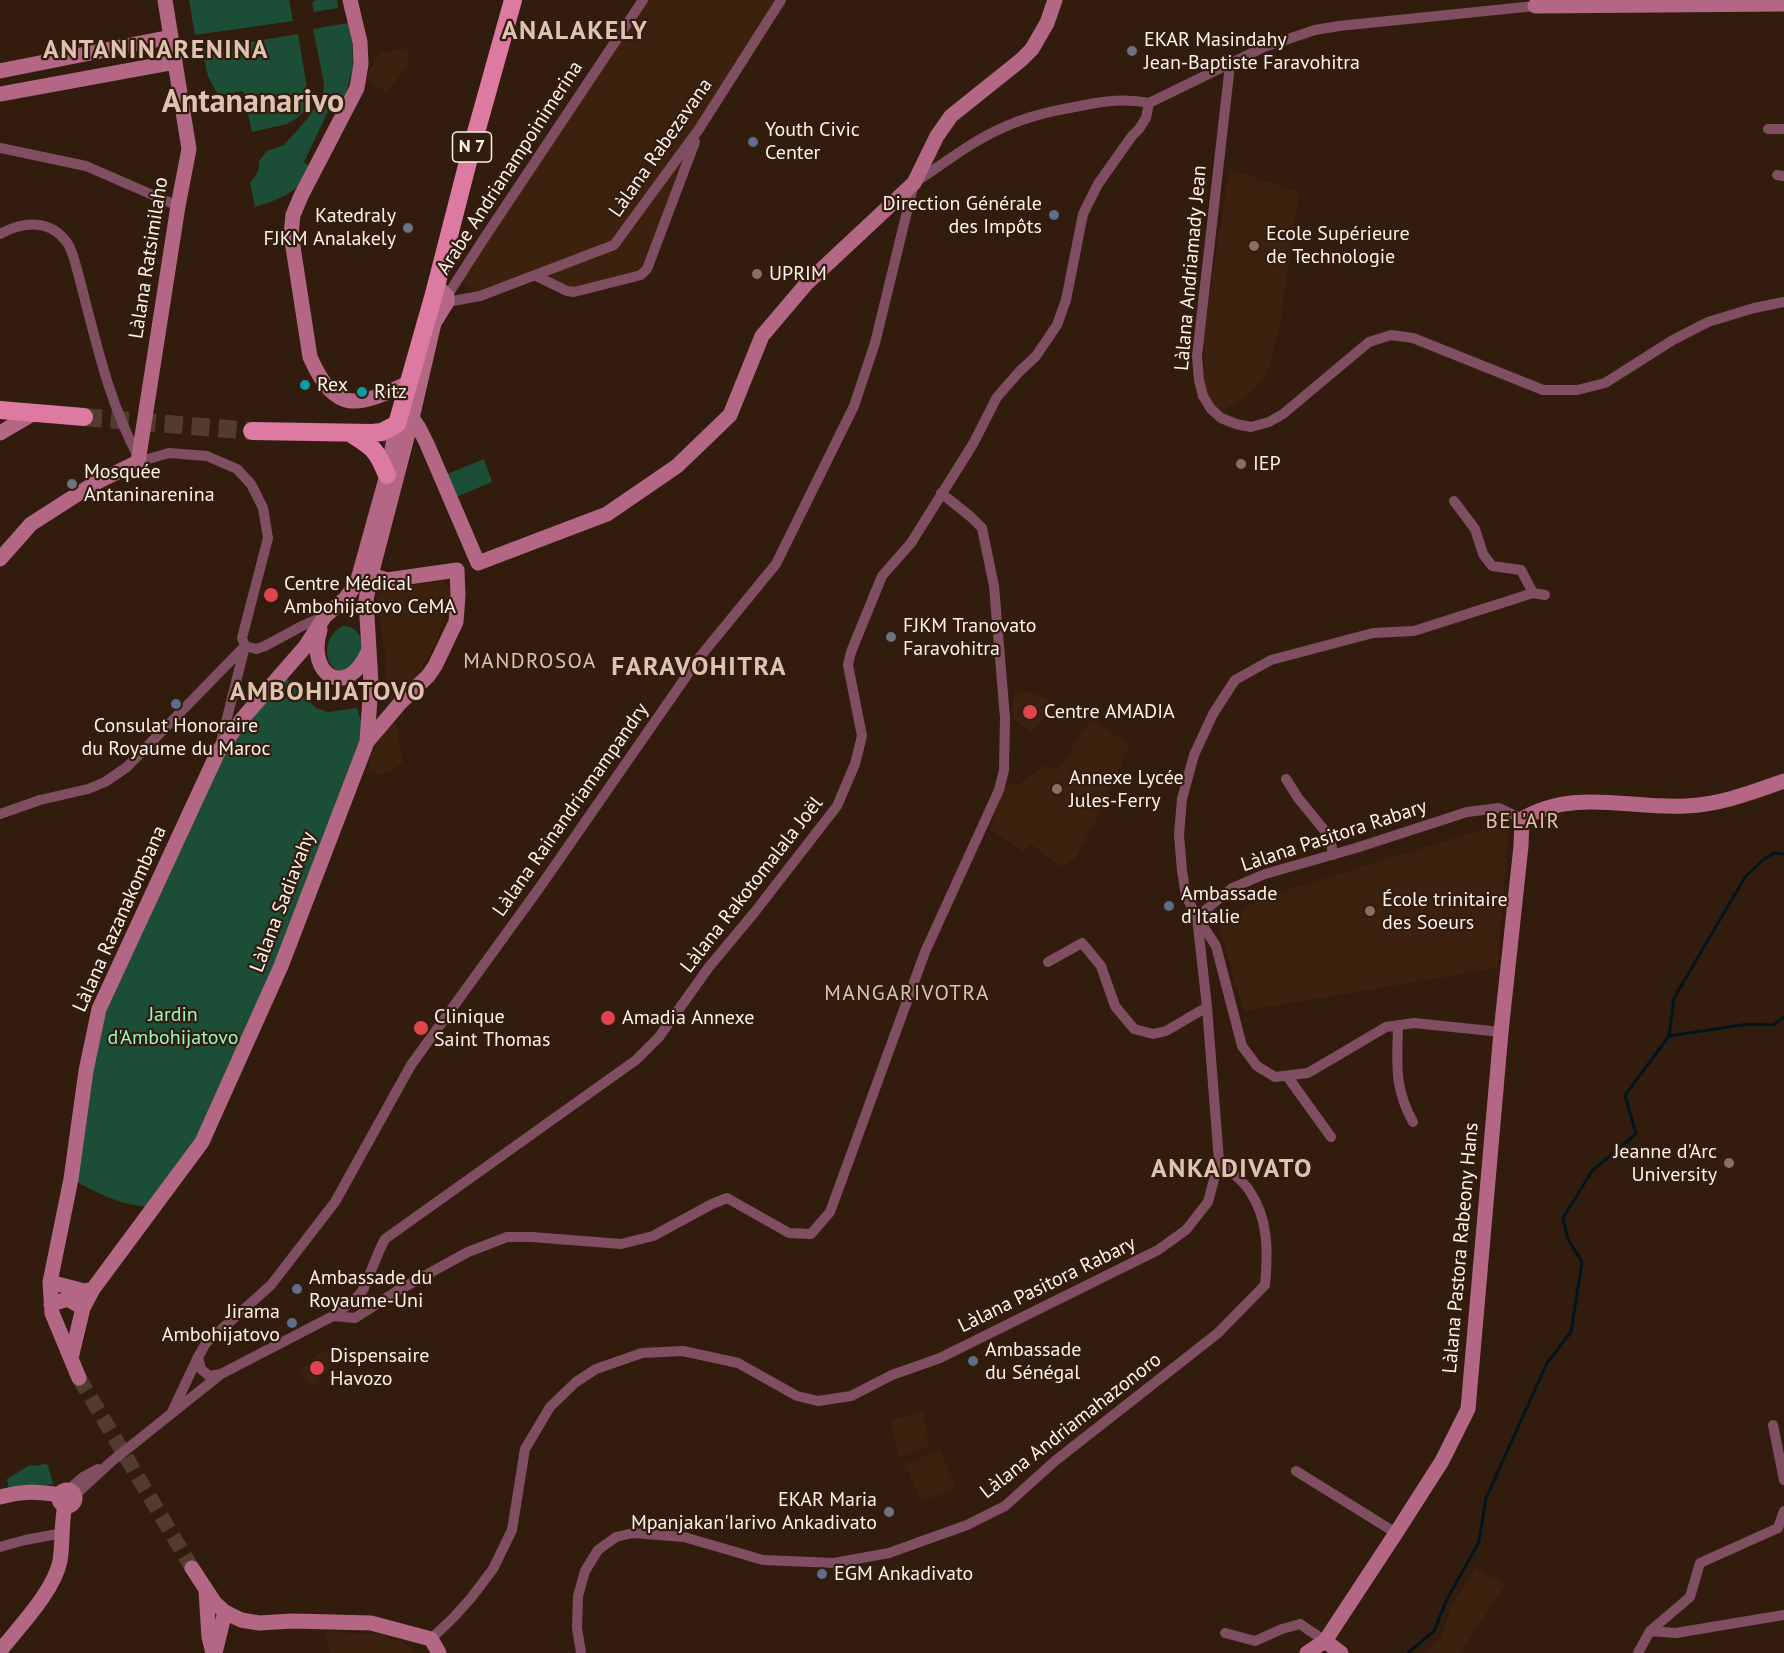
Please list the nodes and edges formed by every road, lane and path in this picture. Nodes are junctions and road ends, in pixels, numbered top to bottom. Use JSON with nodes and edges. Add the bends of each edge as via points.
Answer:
{"nodes":[{"id":1,"x":165,"y":0,"type":"edge"},
{"id":2,"x":350,"y":0,"type":"edge"},
{"id":3,"x":513,"y":0,"type":"edge"},
{"id":4,"x":643,"y":0,"type":"edge"},
{"id":5,"x":781,"y":0,"type":"edge"},
{"id":6,"x":1055,"y":0,"type":"edge"},
{"id":7,"x":1561,"y":0,"type":"edge"},
{"id":8,"x":1592,"y":2,"type":"edge"},
{"id":9,"x":1531,"y":3,"type":"edge"},
{"id":10,"x":1784,"y":4,"type":"edge"},
{"id":11,"x":171,"y":37,"type":"junction"},
{"id":12,"x":175,"y":62,"type":"junction"},
{"id":13,"x":1230,"y":65,"type":"junction"},
{"id":14,"x":0,"y":71,"type":"edge"},
{"id":15,"x":0,"y":94,"type":"edge"},
{"id":16,"x":1149,"y":103,"type":"junction"},
{"id":17,"x":699,"y":129,"type":"junction"},
{"id":18,"x":1768,"y":129,"type":"dead end"},
{"id":19,"x":1784,"y":129,"type":"edge"},
{"id":20,"x":0,"y":148,"type":"edge"},
{"id":21,"x":914,"y":183,"type":"junction"},
{"id":22,"x":178,"y":206,"type":"junction"},
{"id":23,"x":0,"y":234,"type":"edge"},
{"id":24,"x":536,"y":276,"type":"junction"},
{"id":25,"x":443,"y":298,"type":"junction"},
{"id":26,"x":1784,"y":302,"type":"edge"},
{"id":27,"x":408,"y":383,"type":"junction"},
{"id":28,"x":0,"y":410,"type":"edge"},
{"id":29,"x":34,"y":413,"type":"junction"},
{"id":30,"x":84,"y":417,"type":"tunnel mouth"},
{"id":31,"x":405,"y":421,"type":"junction"},
{"id":32,"x":252,"y":431,"type":"tunnel mouth"},
{"id":33,"x":349,"y":432,"type":"junction"},
{"id":34,"x":0,"y":433,"type":"edge"},
{"id":35,"x":139,"y":460,"type":"junction"},
{"id":36,"x":387,"y":475,"type":"junction"},
{"id":37,"x":941,"y":493,"type":"junction"},
{"id":38,"x":1454,"y":501,"type":"dead end"},
{"id":39,"x":0,"y":559,"type":"edge"},
{"id":40,"x":478,"y":563,"type":"junction"},
{"id":41,"x":457,"y":570,"type":"junction"},
{"id":42,"x":364,"y":579,"type":"junction"},
{"id":43,"x":1533,"y":593,"type":"junction"},
{"id":44,"x":1545,"y":595,"type":"dead end"},
{"id":45,"x":325,"y":616,"type":"junction"},
{"id":46,"x":245,"y":646,"type":"junction"},
{"id":47,"x":368,"y":652,"type":"junction"},
{"id":48,"x":367,"y":742,"type":"junction"},
{"id":49,"x":218,"y":752,"type":"junction"},
{"id":50,"x":1286,"y":779,"type":"dead end"},
{"id":51,"x":1784,"y":781,"type":"edge"},
{"id":52,"x":0,"y":814,"type":"edge"},
{"id":53,"x":1522,"y":819,"type":"junction"},
{"id":54,"x":1333,"y":855,"type":"junction"},
{"id":55,"x":1197,"y":917,"type":"junction"},
{"id":56,"x":1048,"y":962,"type":"dead end"},
{"id":57,"x":1207,"y":1007,"type":"junction"},
{"id":58,"x":1398,"y":1026,"type":"junction"},
{"id":59,"x":1501,"y":1032,"type":"junction"},
{"id":60,"x":1287,"y":1076,"type":"junction"},
{"id":61,"x":1413,"y":1122,"type":"dead end"},
{"id":62,"x":1331,"y":1137,"type":"dead end"},
{"id":63,"x":1219,"y":1161,"type":"junction"},
{"id":64,"x":50,"y":1282,"type":"junction"},
{"id":65,"x":93,"y":1289,"type":"junction"},
{"id":66,"x":51,"y":1304,"type":"junction"},
{"id":67,"x":82,"y":1308,"type":"junction"},
{"id":68,"x":333,"y":1316,"type":"junction"},
{"id":69,"x":198,"y":1357,"type":"junction"},
{"id":70,"x":71,"y":1359,"type":"junction"},
{"id":71,"x":221,"y":1374,"type":"junction"},
{"id":72,"x":80,"y":1378,"type":"tunnel mouth"},
{"id":73,"x":172,"y":1412,"type":"junction"},
{"id":74,"x":1773,"y":1425,"type":"dead end"},
{"id":75,"x":1296,"y":1471,"type":"dead end"},
{"id":76,"x":1784,"y":1480,"type":"edge"},
{"id":77,"x":0,"y":1497,"type":"edge"},
{"id":78,"x":67,"y":1497,"type":"junction"},
{"id":79,"x":1784,"y":1511,"type":"edge"},
{"id":80,"x":63,"y":1533,"type":"junction"},
{"id":81,"x":1396,"y":1533,"type":"junction"},
{"id":82,"x":0,"y":1547,"type":"edge"},
{"id":83,"x":192,"y":1568,"type":"tunnel mouth"},
{"id":84,"x":206,"y":1591,"type":"junction"},
{"id":85,"x":225,"y":1612,"type":"junction"},
{"id":86,"x":1784,"y":1615,"type":"edge"},
{"id":87,"x":241,"y":1620,"type":"junction"},
{"id":88,"x":1650,"y":1631,"type":"junction"},
{"id":89,"x":1225,"y":1633,"type":"dead end"},
{"id":90,"x":431,"y":1639,"type":"junction"},
{"id":91,"x":1325,"y":1641,"type":"junction"},
{"id":92,"x":0,"y":1651,"type":"edge"},
{"id":93,"x":214,"y":1652,"type":"edge"},
{"id":94,"x":439,"y":1653,"type":"edge"},
{"id":95,"x":581,"y":1653,"type":"edge"},
{"id":96,"x":1307,"y":1653,"type":"edge"},
{"id":97,"x":1341,"y":1653,"type":"edge"},
{"id":98,"x":1638,"y":1653,"type":"edge"}],
"edges":[{"from":1,"to":11,"type":"main road","name":"Làlana Ratsimilaho"},
{"from":2,"to":27,"type":"main road","via":[[360,42],[357,88],[301,196],[291,234],[310,357],[318,375],[333,393],[351,403],[382,396]]},
{"from":3,"to":25,"type":"main road","number":"N 7","via":[[470,154]]},
{"from":4,"to":25,"type":"street","name":"Arabe Andrianampoinimerina"},
{"from":5,"to":17,"type":"street","name":"Làlana Rabezavana"},
{"from":6,"to":21,"type":"main road","via":[[1032,49],[951,116]]},
{"from":7,"to":9,"type":"main road"},
{"from":8,"to":9,"type":"main road"},
{"from":8,"to":10,"type":"main road"},
{"from":9,"to":13,"type":"street","via":[[1315,30],[1264,46]]},
{"from":11,"to":12,"type":"main road","name":"Làlana Ratsimilaho"},
{"from":11,"to":14,"type":"main road"},
{"from":12,"to":15,"type":"main road"},
{"from":12,"to":22,"type":"main road","name":"Làlana Ratsimilaho","via":[[189,148]]},
{"from":13,"to":16,"type":"street"},
{"from":13,"to":26,"type":"street","name":"Làlana Andriamady Jean","via":[[1197,356],[1203,396],[1221,418],[1251,427],[1269,422],[1369,342],[1391,335],[1413,338],[1543,390],[1577,390],[1605,383],[1708,322]]},
{"from":16,"to":21,"type":"street","via":[[1105,101],[1028,118],[995,131]]},
{"from":16,"to":37,"type":"street","name":"Làlana Rakotomalala Joël","via":[[1146,118],[1098,184],[1083,214],[1066,300],[1057,325],[1036,356],[998,397],[974,444]]},
{"from":17,"to":24,"type":"street","name":"Làlana Rabezavana","via":[[614,245]]},
{"from":17,"to":24,"type":"street","via":[[647,269],[641,275],[574,292]]},
{"from":18,"to":19,"type":"street"},
{"from":20,"to":22,"type":"street","via":[[86,166]]},
{"from":21,"to":40,"type":"main road","via":[[807,283],[762,336],[730,415],[677,466],[607,514]]},
{"from":21,"to":69,"type":"street","name":"Làlana Rainandriamampandry","via":[[875,344],[854,406],[776,564],[699,658],[411,1065],[335,1202],[271,1285],[206,1343]]},
{"from":22,"to":35,"type":"main road","name":"Làlana Ratsimilaho"},
{"from":23,"to":35,"type":"street","via":[[31,224],[50,227],[67,244],[111,391]]},
{"from":24,"to":25,"type":"street","name":"Làlana Rabezavana","via":[[480,296]]},
{"from":25,"to":27,"type":"main road","number":"N 7","via":[[424,326]]},
{"from":25,"to":31,"type":"main road"},
{"from":27,"to":31,"type":"main road","number":"N 7"},
{"from":28,"to":29,"type":"main road"},
{"from":29,"to":30,"type":"main road"},
{"from":29,"to":34,"type":"main road"},
{"from":31,"to":33,"type":"main road","via":[[372,434]]},
{"from":31,"to":36,"type":"main road"},
{"from":31,"to":40,"type":"main road","via":[[427,444]]},
{"from":31,"to":42,"type":"main road","name":"Làlana Sadiavahy"},
{"from":32,"to":33,"type":"main road"},
{"from":33,"to":36,"type":"main road","via":[[379,454]]},
{"from":35,"to":39,"type":"main road","via":[[31,524]]},
{"from":35,"to":46,"type":"street","via":[[169,453],[207,456],[237,469],[251,484],[263,508],[268,538],[242,638]]},
{"from":36,"to":42,"type":"main road"},
{"from":37,"to":68,"type":"street","name":"Làlana Rakotomalala Joël","via":[[911,543],[882,576],[851,652],[848,665],[862,736],[837,806],[649,1047],[385,1239],[363,1290]]},
{"from":37,"to":68,"type":"street","via":[[982,528],[994,586],[1005,718],[1004,770],[999,790],[925,952],[830,1212],[811,1233],[789,1233],[727,1198],[653,1236],[621,1244],[507,1237],[468,1252],[355,1318]]},
{"from":38,"to":43,"type":"street","via":[[1475,529],[1483,554],[1492,566],[1521,570]]},
{"from":40,"to":41,"type":"street"},
{"from":41,"to":42,"type":"main road","via":[[387,580]]},
{"from":41,"to":48,"type":"main road","via":[[456,622],[435,666]]},
{"from":42,"to":45,"type":"main road","name":"Làlana Razanakombana"},
{"from":42,"to":47,"type":"main road","name":"Làlana Sadiavahy"},
{"from":43,"to":44,"type":"street"},
{"from":43,"to":55,"type":"street","via":[[1414,631],[1373,633],[1271,660],[1235,680],[1194,755],[1182,799],[1182,871],[1186,896]]},
{"from":45,"to":46,"type":"street","via":[[265,646]]},
{"from":45,"to":47,"type":"main road","via":[[316,647],[319,660],[331,677],[355,672]]},
{"from":45,"to":49,"type":"main road","name":"Làlana Razanakombana"},
{"from":46,"to":49,"type":"street"},
{"from":46,"to":52,"type":"street","via":[[127,767],[88,789]]},
{"from":47,"to":48,"type":"main road","name":"Làlana Sadiavahy","via":[[371,688]]},
{"from":48,"to":65,"type":"main road","name":"Làlana Sadiavahy","via":[[281,966],[202,1142]]},
{"from":49,"to":64,"type":"main road","name":"Làlana Razanakombana","via":[[99,1009]]},
{"from":50,"to":54,"type":"street","via":[[1330,837]]},
{"from":51,"to":53,"type":"main road","via":[[1706,804],[1581,801],[1558,804]]},
{"from":53,"to":54,"type":"street","name":"Làlana Pasitora Rabary","via":[[1499,808],[1467,812]]},
{"from":53,"to":59,"type":"main road","name":"Làlana Pastora Rabeony Hans"},
{"from":54,"to":55,"type":"street","name":"Làlana Pasitora Rabary","via":[[1265,874],[1232,888]]},
{"from":55,"to":57,"type":"street","name":"Làlana Pasitora Rabary"},
{"from":55,"to":60,"type":"street","via":[[1216,946],[1242,1046],[1257,1066],[1275,1077]]},
{"from":56,"to":57,"type":"street","via":[[1082,943],[1101,966],[1115,1006],[1134,1029],[1153,1034],[1166,1031]]},
{"from":57,"to":63,"type":"street","name":"Làlana Pasitora Rabary"},
{"from":58,"to":59,"type":"street","via":[[1414,1023]]},
{"from":58,"to":60,"type":"street","via":[[1386,1027],[1308,1073]]},
{"from":58,"to":61,"type":"street","via":[[1398,1079],[1403,1104]]},
{"from":59,"to":81,"type":"main road","name":"Làlana Pastora Rabeony Hans","via":[[1468,1409],[1442,1461]]},
{"from":60,"to":62,"type":"street"},
{"from":63,"to":90,"type":"street","name":"Làlana Pasitora Rabary","via":[[1208,1202],[1186,1230],[1158,1250],[940,1358],[892,1375],[851,1396],[818,1401],[797,1396],[738,1363],[683,1351],[642,1353],[596,1369],[550,1407],[525,1449],[512,1530],[493,1569]]},
{"from":63,"to":95,"type":"street","name":"Làlana Andriamahazonoro","via":[[1249,1189],[1263,1218],[1268,1250],[1265,1285],[1218,1333],[1054,1461],[1005,1506],[967,1525],[889,1553],[834,1563],[763,1560],[684,1537],[633,1533],[616,1537],[598,1550],[585,1571],[578,1596]]},
{"from":64,"to":65,"type":"main road","via":[[84,1291]]},
{"from":64,"to":66,"type":"main road","name":"Làlana Razanakombana"},
{"from":65,"to":67,"type":"main road","name":"Làlana Sadiavahy"},
{"from":66,"to":67,"type":"main road","via":[[68,1299]]},
{"from":66,"to":70,"type":"main road","name":"Làlana Razanakombana"},
{"from":67,"to":70,"type":"main road","name":"Làlana Sadiavahy"},
{"from":68,"to":71,"type":"street","name":"Làlana Rakotomalala Joël"},
{"from":69,"to":71,"type":"street","via":[[201,1369],[209,1376]]},
{"from":69,"to":73,"type":"street","name":"Làlana Rainandriamampandry"},
{"from":70,"to":72,"type":"main road","name":"Làlana Razanakombana"},
{"from":71,"to":73,"type":"street","name":"Làlana Rakotomalala Joël"},
{"from":73,"to":78,"type":"street","name":"Làlana Rakotomalala Joël"},
{"from":74,"to":76,"type":"street"},
{"from":75,"to":81,"type":"street"},
{"from":77,"to":78,"type":"main road","via":[[21,1491]]},
{"from":78,"to":80,"type":"main road"},
{"from":79,"to":88,"type":"street","via":[[1778,1528],[1700,1563],[1690,1597]]},
{"from":80,"to":82,"type":"street"},
{"from":80,"to":92,"type":"main road","via":[[59,1564],[48,1591]]},
{"from":81,"to":91,"type":"main road","name":"Làlana Pastora Rabeony Hans"},
{"from":83,"to":84,"type":"main road"},
{"from":84,"to":85,"type":"main road"},
{"from":84,"to":93,"type":"main road","via":[[209,1637]]},
{"from":85,"to":87,"type":"main road"},
{"from":85,"to":93,"type":"main road"},
{"from":86,"to":88,"type":"street","via":[[1676,1633]]},
{"from":87,"to":90,"type":"main road","via":[[372,1623]]},
{"from":87,"to":93,"type":"main road"},
{"from":88,"to":98,"type":"street"},
{"from":89,"to":91,"type":"street","via":[[1255,1641],[1300,1624]]},
{"from":90,"to":94,"type":"main road"},
{"from":91,"to":96,"type":"main road"},
{"from":91,"to":97,"type":"main road"}]}
